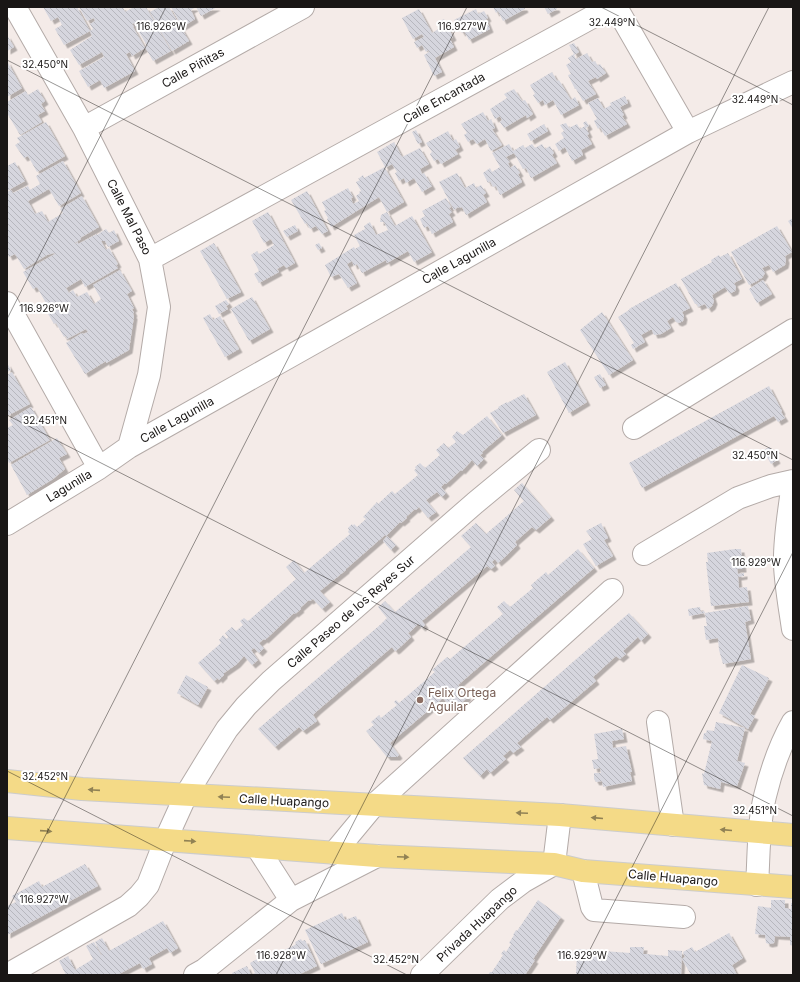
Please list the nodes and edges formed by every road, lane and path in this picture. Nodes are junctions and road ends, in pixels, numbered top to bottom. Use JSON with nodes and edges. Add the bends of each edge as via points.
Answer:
{"nodes":[{"id":1,"x":15,"y":7,"type":"edge"},
{"id":2,"x":303,"y":7,"type":"edge"},
{"id":3,"x":793,"y":82,"type":"edge"},
{"id":4,"x":84,"y":128,"type":"junction"},
{"id":5,"x":688,"y":132,"type":"junction"},
{"id":6,"x":150,"y":259,"type":"junction"},
{"id":7,"x":7,"y":304,"type":"edge"},
{"id":8,"x":793,"y":330,"type":"edge"},
{"id":9,"x":634,"y":428,"type":"dead end"},
{"id":10,"x":129,"y":447,"type":"junction"},
{"id":11,"x":539,"y":450,"type":"dead end"},
{"id":12,"x":99,"y":468,"type":"junction"},
{"id":13,"x":793,"y":481,"type":"edge"},
{"id":14,"x":7,"y":524,"type":"edge"},
{"id":15,"x":644,"y":554,"type":"dead end"},
{"id":16,"x":612,"y":590,"type":"dead end"},
{"id":17,"x":793,"y":629,"type":"edge"},
{"id":18,"x":658,"y":722,"type":"dead end"},
{"id":19,"x":793,"y":722,"type":"edge"},
{"id":20,"x":8,"y":784,"type":"edge"},
{"id":21,"x":186,"y":795,"type":"junction"},
{"id":22,"x":373,"y":806,"type":"junction"},
{"id":23,"x":560,"y":815,"type":"junction"},
{"id":24,"x":673,"y":825,"type":"junction"},
{"id":25,"x":7,"y":828,"type":"edge"},
{"id":26,"x":760,"y":832,"type":"junction"},
{"id":27,"x":793,"y":835,"type":"edge"},
{"id":28,"x":166,"y":840,"type":"junction"},
{"id":29,"x":257,"y":847,"type":"junction"},
{"id":30,"x":334,"y":852,"type":"junction"},
{"id":31,"x":377,"y":856,"type":"junction"},
{"id":32,"x":554,"y":864,"type":"junction"},
{"id":33,"x":583,"y":871,"type":"junction"},
{"id":34,"x":757,"y":884,"type":"junction"},
{"id":35,"x":793,"y":887,"type":"edge"},
{"id":36,"x":291,"y":900,"type":"junction"},
{"id":37,"x":684,"y":917,"type":"dead end"},
{"id":38,"x":7,"y":975,"type":"edge"},
{"id":39,"x":195,"y":975,"type":"edge"},
{"id":40,"x":422,"y":975,"type":"edge"}],
"edges":[{"from":1,"to":4,"type":"street","name":"Calle Mal Paso"},
{"from":2,"to":4,"type":"street","name":"Calle Piñitas"},
{"from":3,"to":5,"type":"street","name":"Calle Lagunilla"},
{"from":4,"to":6,"type":"street","name":"Calle Mal Paso"},
{"from":5,"to":6,"type":"street","name":"Calle Encantada","via":[[620,14],[607,9]]},
{"from":5,"to":10,"type":"street","name":"Calle Lagunilla"},
{"from":6,"to":10,"type":"street","name":"Calle Mal Paso","via":[[159,307],[149,374]]},
{"from":7,"to":12,"type":"street"},
{"from":8,"to":9,"type":"street"},
{"from":10,"to":12,"type":"street","name":"Lagunilla"},
{"from":11,"to":21,"type":"street","name":"Calle Paseo de los Reyes Sur","via":[[271,681],[227,730]]},
{"from":12,"to":14,"type":"street","name":"Lagunilla"},
{"from":13,"to":15,"type":"street","via":[[738,498]]},
{"from":13,"to":17,"type":"street","via":[[785,564]]},
{"from":16,"to":22,"type":"street"},
{"from":18,"to":24,"type":"street"},
{"from":19,"to":26,"type":"street","via":[[776,759],[765,797]]},
{"from":21,"to":20,"type":"main road","name":"Calle Huapango","one_way":true},
{"from":22,"to":21,"type":"main road","name":"Calle Huapango","one_way":true},
{"from":21,"to":28,"type":"street","name":"Calle Paseo de los Reyes Sur"},
{"from":23,"to":22,"type":"main road","name":"Calle Huapango","one_way":true},
{"from":22,"to":30,"type":"street"},
{"from":24,"to":23,"type":"main road","name":"Calle Huapango","one_way":true},
{"from":23,"to":32,"type":"street"},
{"from":26,"to":24,"type":"main road","name":"Calle Huapango","one_way":true},
{"from":25,"to":28,"type":"main road","name":"Calle Huapango","one_way":true},
{"from":26,"to":27,"type":"main road","name":"Calle Huapango"},
{"from":26,"to":34,"type":"street"},
{"from":28,"to":29,"type":"main road","name":"Calle Huapango","one_way":true},
{"from":28,"to":38,"type":"street","name":"Calle Paseo de los Reyes Sur","via":[[148,885],[128,906]]},
{"from":29,"to":30,"type":"main road","name":"Calle Huapango"},
{"from":29,"to":36,"type":"street"},
{"from":30,"to":31,"type":"main road","name":"Calle Huapango"},
{"from":31,"to":32,"type":"main road","name":"Calle Huapango","one_way":true},
{"from":31,"to":36,"type":"street"},
{"from":32,"to":33,"type":"main road","name":"Calle Huapango"},
{"from":32,"to":40,"type":"street","name":"Privada Huapango","via":[[524,881],[500,899]]},
{"from":33,"to":34,"type":"main road","name":"Calle Huapango"},
{"from":33,"to":37,"type":"street","via":[[594,910]]},
{"from":34,"to":35,"type":"main road","name":"Calle Huapango"},
{"from":36,"to":39,"type":"street"}]}
